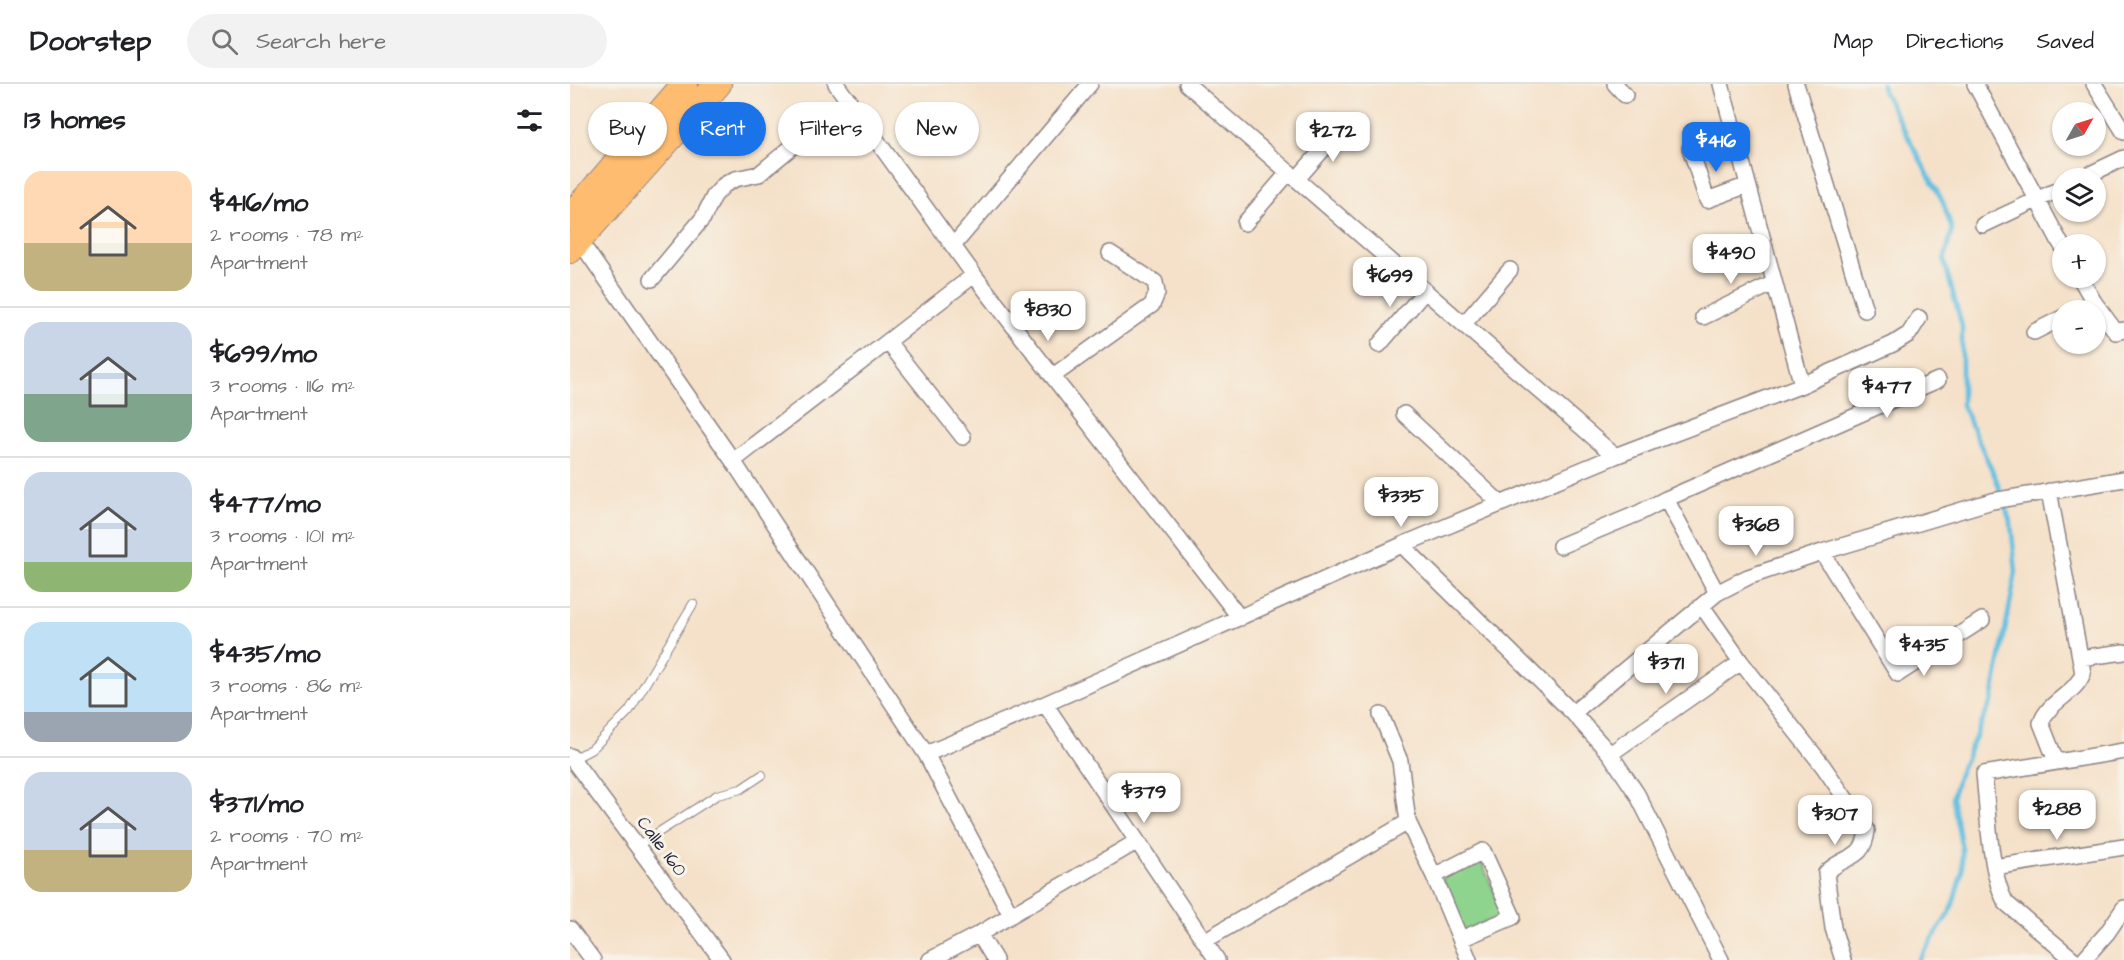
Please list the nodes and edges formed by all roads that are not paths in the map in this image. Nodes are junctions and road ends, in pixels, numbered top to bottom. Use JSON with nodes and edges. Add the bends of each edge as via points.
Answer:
{"nodes":[{"id":1,"x":685,"y":84,"type":"edge"},
{"id":2,"x":718,"y":84,"type":"edge"},
{"id":3,"x":836,"y":84,"type":"edge"},
{"id":4,"x":1090,"y":84,"type":"edge"},
{"id":5,"x":1187,"y":84,"type":"edge"},
{"id":6,"x":1721,"y":84,"type":"edge"},
{"id":7,"x":1796,"y":84,"type":"edge"},
{"id":8,"x":1975,"y":84,"type":"edge"},
{"id":9,"x":2094,"y":84,"type":"edge"},
{"id":10,"x":849,"y":100,"type":"junction"},
{"id":11,"x":1344,"y":125,"type":"dead end"},
{"id":12,"x":2124,"y":132,"type":"edge"},
{"id":13,"x":1690,"y":148,"type":"dead end"},
{"id":14,"x":2124,"y":158,"type":"edge"},
{"id":15,"x":2103,"y":168,"type":"edge"},
{"id":16,"x":1293,"y":176,"type":"junction"},
{"id":17,"x":1748,"y":185,"type":"junction"},
{"id":18,"x":2052,"y":193,"type":"edge"},
{"id":19,"x":2037,"y":200,"type":"junction"},
{"id":20,"x":1245,"y":223,"type":"dead end"},
{"id":21,"x":1983,"y":225,"type":"dead end"},
{"id":22,"x":2055,"y":234,"type":"edge"},
{"id":23,"x":573,"y":236,"type":"edge"},
{"id":24,"x":953,"y":246,"type":"junction"},
{"id":25,"x":1110,"y":253,"type":"dead end"},
{"id":26,"x":1510,"y":270,"type":"dead end"},
{"id":27,"x":974,"y":274,"type":"junction"},
{"id":28,"x":652,"y":279,"type":"dead end"},
{"id":29,"x":1774,"y":283,"type":"junction"},
{"id":30,"x":1425,"y":291,"type":"junction"},
{"id":31,"x":1865,"y":310,"type":"dead end"},
{"id":32,"x":1703,"y":317,"type":"dead end"},
{"id":33,"x":1919,"y":318,"type":"dead end"},
{"id":34,"x":2106,"y":318,"type":"edge"},
{"id":35,"x":2052,"y":323,"type":"edge"},
{"id":36,"x":1464,"y":324,"type":"junction"},
{"id":37,"x":2124,"y":330,"type":"edge"},
{"id":38,"x":2034,"y":332,"type":"dead end"},
{"id":39,"x":888,"y":342,"type":"junction"},
{"id":40,"x":1379,"y":345,"type":"dead end"},
{"id":41,"x":1053,"y":376,"type":"junction"},
{"id":42,"x":1938,"y":380,"type":"dead end"},
{"id":43,"x":1802,"y":385,"type":"junction"},
{"id":44,"x":1404,"y":414,"type":"dead end"},
{"id":45,"x":963,"y":437,"type":"dead end"},
{"id":46,"x":1616,"y":456,"type":"junction"},
{"id":47,"x":733,"y":461,"type":"junction"},
{"id":48,"x":2124,"y":479,"type":"edge"},
{"id":49,"x":2049,"y":491,"type":"junction"},
{"id":50,"x":1666,"y":499,"type":"junction"},
{"id":51,"x":1501,"y":504,"type":"junction"},
{"id":52,"x":1402,"y":545,"type":"junction"},
{"id":53,"x":1560,"y":546,"type":"dead end"},
{"id":54,"x":1822,"y":552,"type":"junction"},
{"id":55,"x":1717,"y":593,"type":"junction"},
{"id":56,"x":693,"y":604,"type":"dead end"},
{"id":57,"x":1702,"y":606,"type":"junction"},
{"id":58,"x":1240,"y":618,"type":"junction"},
{"id":59,"x":1982,"y":620,"type":"dead end"},
{"id":60,"x":2124,"y":652,"type":"edge"},
{"id":61,"x":2080,"y":658,"type":"junction"},
{"id":62,"x":1741,"y":662,"type":"junction"},
{"id":63,"x":1045,"y":704,"type":"junction"},
{"id":64,"x":1573,"y":713,"type":"junction"},
{"id":65,"x":1381,"y":715,"type":"dead end"},
{"id":66,"x":2124,"y":751,"type":"edge"},
{"id":67,"x":926,"y":754,"type":"junction"},
{"id":68,"x":1610,"y":754,"type":"junction"},
{"id":69,"x":571,"y":758,"type":"edge"},
{"id":70,"x":2056,"y":761,"type":"junction"},
{"id":71,"x":762,"y":775,"type":"dead end"},
{"id":72,"x":1408,"y":822,"type":"junction"},
{"id":73,"x":1136,"y":842,"type":"junction"},
{"id":74,"x":637,"y":846,"type":"junction"},
{"id":75,"x":2124,"y":847,"type":"edge"},
{"id":76,"x":1994,"y":867,"type":"junction"},
{"id":77,"x":1434,"y":876,"type":"junction"},
{"id":78,"x":2124,"y":908,"type":"edge"},
{"id":79,"x":1011,"y":915,"type":"junction"},
{"id":80,"x":570,"y":929,"type":"edge"},
{"id":81,"x":979,"y":934,"type":"junction"},
{"id":82,"x":1461,"y":939,"type":"junction"},
{"id":83,"x":1211,"y":951,"type":"edge"},
{"id":84,"x":593,"y":960,"type":"edge"},
{"id":85,"x":722,"y":960,"type":"edge"},
{"id":86,"x":930,"y":960,"type":"edge"},
{"id":87,"x":995,"y":960,"type":"edge"},
{"id":88,"x":1197,"y":960,"type":"edge"},
{"id":89,"x":1470,"y":960,"type":"edge"},
{"id":90,"x":1720,"y":960,"type":"edge"},
{"id":91,"x":1844,"y":960,"type":"edge"},
{"id":92,"x":2074,"y":960,"type":"edge"},
{"id":93,"x":2083,"y":960,"type":"edge"}],
"edges":[{"from":1,"to":23,"type":"main road"},
{"from":2,"to":23,"type":"main road"},
{"from":3,"to":10,"type":"street"},
{"from":4,"to":24,"type":"street"},
{"from":5,"to":16,"type":"street"},
{"from":6,"to":17,"type":"street"},
{"from":7,"to":31,"type":"street"},
{"from":8,"to":19,"type":"street"},
{"from":9,"to":12,"type":"street"},
{"from":10,"to":24,"type":"street"},
{"from":10,"to":28,"type":"street","via":[[759,174],[724,185],[703,218]]},
{"from":11,"to":16,"type":"street"},
{"from":13,"to":17,"type":"street","via":[[1707,200]]},
{"from":14,"to":15,"type":"street"},
{"from":16,"to":20,"type":"street"},
{"from":16,"to":30,"type":"street"},
{"from":17,"to":29,"type":"street"},
{"from":18,"to":19,"type":"street"},
{"from":19,"to":21,"type":"street"},
{"from":19,"to":22,"type":"street"},
{"from":23,"to":47,"type":"street"},
{"from":24,"to":27,"type":"street"},
{"from":25,"to":41,"type":"street","via":[[1155,282],[1157,293],[1152,304]]},
{"from":26,"to":36,"type":"street"},
{"from":27,"to":39,"type":"street"},
{"from":27,"to":41,"type":"street"},
{"from":29,"to":32,"type":"street"},
{"from":29,"to":43,"type":"street"},
{"from":30,"to":36,"type":"street"},
{"from":30,"to":40,"type":"street"},
{"from":33,"to":43,"type":"street","via":[[1909,334],[1893,344]]},
{"from":34,"to":37,"type":"street","via":[[2116,332]]},
{"from":35,"to":38,"type":"street"},
{"from":36,"to":46,"type":"street"},
{"from":39,"to":45,"type":"street"},
{"from":39,"to":47,"type":"street"},
{"from":41,"to":58,"type":"street"},
{"from":42,"to":50,"type":"street"},
{"from":43,"to":46,"type":"street"},
{"from":44,"to":51,"type":"street"},
{"from":46,"to":51,"type":"street"},
{"from":47,"to":67,"type":"street"},
{"from":48,"to":49,"type":"street"},
{"from":49,"to":54,"type":"street","via":[[1992,501]]},
{"from":49,"to":61,"type":"street"},
{"from":50,"to":53,"type":"street"},
{"from":50,"to":55,"type":"street"},
{"from":51,"to":52,"type":"street"},
{"from":52,"to":58,"type":"street"},
{"from":52,"to":64,"type":"street"},
{"from":54,"to":55,"type":"street","via":[[1748,577]]},
{"from":54,"to":59,"type":"street","via":[[1898,674]]},
{"from":55,"to":57,"type":"street"},
{"from":56,"to":69,"type":"lane","via":[[629,711],[592,749]]},
{"from":57,"to":62,"type":"street"},
{"from":57,"to":64,"type":"street"},
{"from":58,"to":63,"type":"street"},
{"from":60,"to":61,"type":"street"},
{"from":61,"to":70,"type":"street","via":[[2081,679],[2045,712],[2041,723]]},
{"from":62,"to":68,"type":"street"},
{"from":62,"to":91,"type":"street","via":[[1823,766],[1867,830],[1862,849],[1826,873],[1833,927]]},
{"from":63,"to":67,"type":"street"},
{"from":63,"to":73,"type":"street"},
{"from":64,"to":68,"type":"street"},
{"from":65,"to":72,"type":"street","via":[[1400,761]]},
{"from":66,"to":70,"type":"street"},
{"from":67,"to":79,"type":"street"},
{"from":68,"to":90,"type":"street","via":[[1637,794]]},
{"from":69,"to":74,"type":"street","name":"Calle 160"},
{"from":70,"to":76,"type":"street","via":[[1984,774]]},
{"from":71,"to":74,"type":"lane","via":[[741,789],[717,795]]},
{"from":72,"to":77,"type":"street"},
{"from":72,"to":83,"type":"street"},
{"from":73,"to":79,"type":"street"},
{"from":73,"to":83,"type":"street"},
{"from":74,"to":85,"type":"street","name":"Calle 160"},
{"from":75,"to":76,"type":"street"},
{"from":76,"to":92,"type":"street","via":[[2006,903]]},
{"from":77,"to":82,"type":"street"},
{"from":77,"to":82,"type":"street","via":[[1483,851],[1513,917]]},
{"from":78,"to":93,"type":"street"},
{"from":79,"to":81,"type":"street"},
{"from":80,"to":84,"type":"street"},
{"from":81,"to":86,"type":"street"},
{"from":81,"to":87,"type":"street"},
{"from":82,"to":89,"type":"street"},
{"from":83,"to":88,"type":"street"}]}
